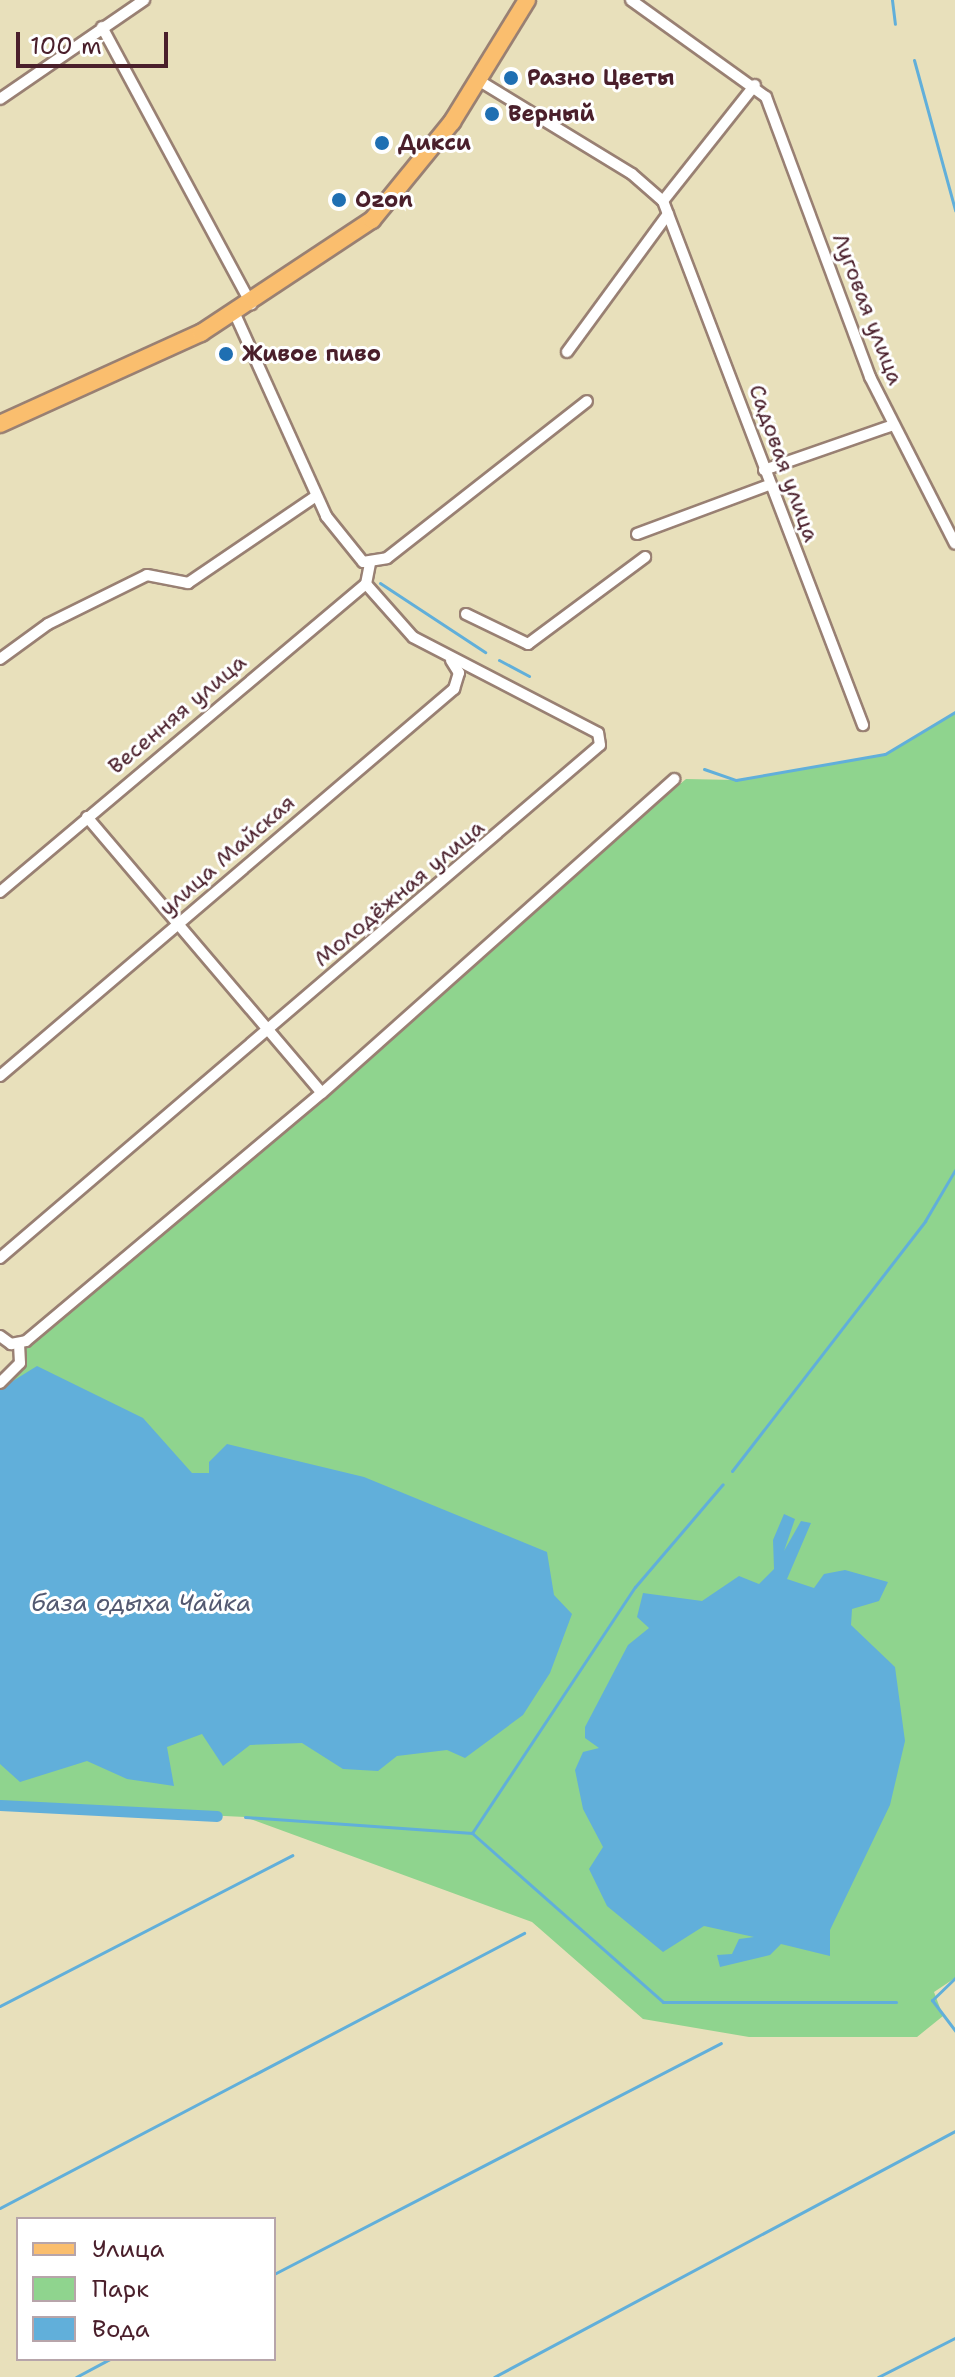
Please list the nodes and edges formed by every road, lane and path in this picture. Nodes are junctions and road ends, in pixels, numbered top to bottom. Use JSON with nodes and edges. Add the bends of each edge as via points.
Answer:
{"nodes":[{"id":1,"x":144,"y":0,"type":"edge"},
{"id":2,"x":527,"y":0,"type":"edge"},
{"id":3,"x":631,"y":0,"type":"edge"},
{"id":4,"x":102,"y":27,"type":"junction"},
{"id":5,"x":478,"y":80,"type":"junction"},
{"id":6,"x":755,"y":85,"type":"junction"},
{"id":7,"x":0,"y":99,"type":"edge"},
{"id":8,"x":663,"y":201,"type":"junction"},
{"id":9,"x":668,"y":214,"type":"junction"},
{"id":10,"x":252,"y":305,"type":"junction"},
{"id":11,"x":235,"y":314,"type":"junction"},
{"id":12,"x":567,"y":352,"type":"dead end"},
{"id":13,"x":587,"y":401,"type":"dead end"},
{"id":14,"x":0,"y":424,"type":"edge"},
{"id":15,"x":893,"y":425,"type":"junction"},
{"id":16,"x":764,"y":470,"type":"junction"},
{"id":17,"x":769,"y":485,"type":"junction"},
{"id":18,"x":316,"y":496,"type":"junction"},
{"id":19,"x":637,"y":534,"type":"dead end"},
{"id":20,"x":955,"y":544,"type":"edge"},
{"id":21,"x":645,"y":557,"type":"dead end"},
{"id":22,"x":370,"y":563,"type":"junction"},
{"id":23,"x":366,"y":584,"type":"junction"},
{"id":24,"x":466,"y":614,"type":"dead end"},
{"id":25,"x":0,"y":659,"type":"edge"},
{"id":26,"x":449,"y":659,"type":"junction"},
{"id":27,"x":863,"y":725,"type":"dead end"},
{"id":28,"x":675,"y":779,"type":"dead end"},
{"id":29,"x":87,"y":817,"type":"junction"},
{"id":30,"x":0,"y":892,"type":"edge"},
{"id":31,"x":178,"y":924,"type":"junction"},
{"id":32,"x":267,"y":1030,"type":"junction"},
{"id":33,"x":0,"y":1076,"type":"edge"},
{"id":34,"x":322,"y":1093,"type":"junction"},
{"id":35,"x":0,"y":1258,"type":"edge"},
{"id":36,"x":0,"y":1336,"type":"edge"},
{"id":37,"x":19,"y":1344,"type":"junction"},
{"id":38,"x":0,"y":1383,"type":"edge"}],
"edges":[{"from":1,"to":4,"type":"street"},
{"from":2,"to":5,"type":"main road"},
{"from":3,"to":6,"type":"street"},
{"from":4,"to":7,"type":"street"},
{"from":4,"to":10,"type":"street"},
{"from":5,"to":8,"type":"street","via":[[632,174]]},
{"from":5,"to":10,"type":"main road","via":[[410,180],[372,220]]},
{"from":6,"to":8,"type":"street"},
{"from":6,"to":15,"type":"street","name":"Луговая улица","via":[[766,97]]},
{"from":8,"to":9,"type":"street","name":"Садовая улица"},
{"from":9,"to":12,"type":"street"},
{"from":9,"to":16,"type":"street","name":"Садовая улица"},
{"from":10,"to":11,"type":"main road"},
{"from":11,"to":14,"type":"main road"},
{"from":11,"to":18,"type":"street"},
{"from":13,"to":22,"type":"street","via":[[387,558]]},
{"from":15,"to":16,"type":"street"},
{"from":15,"to":20,"type":"street","name":"Луговая улица"},
{"from":16,"to":17,"type":"street","name":"Садовая улица"},
{"from":17,"to":19,"type":"street"},
{"from":17,"to":27,"type":"street","name":"Садовая улица"},
{"from":18,"to":22,"type":"street"},
{"from":18,"to":25,"type":"street","via":[[188,583],[144,576],[48,624]]},
{"from":21,"to":24,"type":"street","via":[[528,644]]},
{"from":22,"to":23,"type":"street"},
{"from":23,"to":26,"type":"street","name":"Молодёжная улица","via":[[399,625]]},
{"from":23,"to":29,"type":"street","name":"Весенняя улица"},
{"from":26,"to":31,"type":"street","name":"улица Майская","via":[[459,673],[454,689]]},
{"from":26,"to":32,"type":"street","name":"Молодёжная улица","via":[[598,733],[600,745]]},
{"from":28,"to":34,"type":"street"},
{"from":29,"to":30,"type":"street","name":"Весенняя улица"},
{"from":29,"to":31,"type":"street"},
{"from":31,"to":32,"type":"street"},
{"from":31,"to":33,"type":"street","name":"улица Майская"},
{"from":32,"to":34,"type":"street"},
{"from":32,"to":35,"type":"street","name":"Молодёжная улица"},
{"from":34,"to":37,"type":"street"},
{"from":36,"to":37,"type":"street"},
{"from":37,"to":38,"type":"street","via":[[20,1363]]}]}
